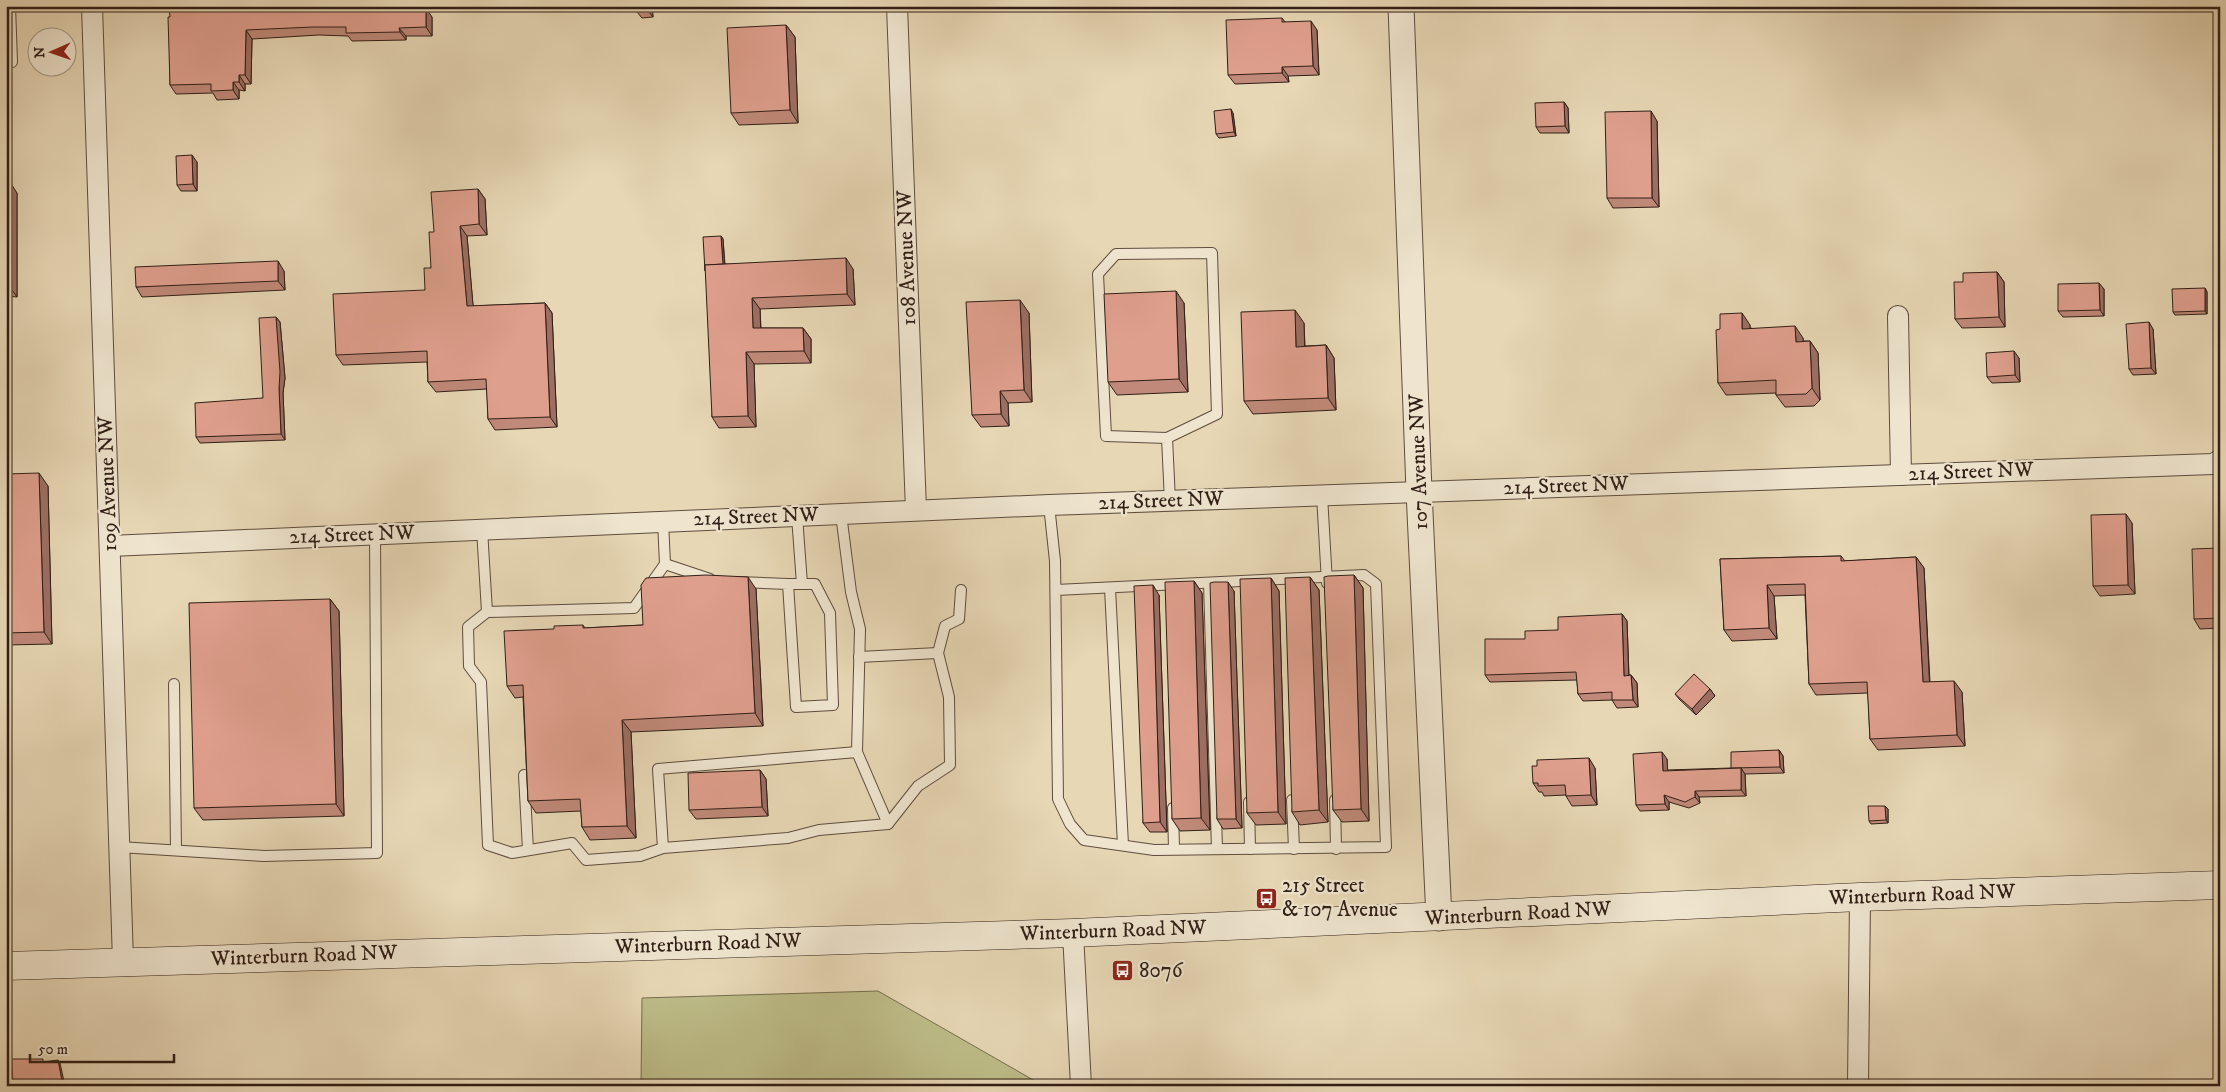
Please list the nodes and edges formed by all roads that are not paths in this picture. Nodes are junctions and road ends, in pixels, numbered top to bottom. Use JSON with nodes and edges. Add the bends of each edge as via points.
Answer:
{"nodes":[{"id":1,"x":10,"y":6,"type":"edge"},
{"id":2,"x":92,"y":6,"type":"edge"},
{"id":3,"x":897,"y":6,"type":"edge"},
{"id":4,"x":1401,"y":6,"type":"edge"},
{"id":5,"x":12,"y":62,"type":"dead end"},
{"id":6,"x":1898,"y":316,"type":"dead end"},
{"id":7,"x":1167,"y":438,"type":"junction"},
{"id":8,"x":2216,"y":462,"type":"edge"},
{"id":9,"x":1901,"y":474,"type":"junction"},
{"id":10,"x":1419,"y":491,"type":"junction"},
{"id":11,"x":1322,"y":495,"type":"junction"},
{"id":12,"x":1170,"y":501,"type":"junction"},
{"id":13,"x":1050,"y":505,"type":"junction"},
{"id":14,"x":916,"y":510,"type":"junction"},
{"id":15,"x":841,"y":514,"type":"junction"},
{"id":16,"x":797,"y":516,"type":"junction"},
{"id":17,"x":663,"y":521,"type":"junction"},
{"id":18,"x":482,"y":529,"type":"junction"},
{"id":19,"x":375,"y":534,"type":"junction"},
{"id":20,"x":110,"y":546,"type":"junction"},
{"id":21,"x":665,"y":564,"type":"junction"},
{"id":22,"x":1327,"y":577,"type":"junction"},
{"id":23,"x":1209,"y":583,"type":"junction"},
{"id":24,"x":788,"y":584,"type":"junction"},
{"id":25,"x":802,"y":584,"type":"junction"},
{"id":26,"x":1110,"y":588,"type":"junction"},
{"id":27,"x":961,"y":590,"type":"dead end"},
{"id":28,"x":1056,"y":590,"type":"junction"},
{"id":29,"x":1328,"y":596,"type":"edge"},
{"id":30,"x":487,"y":612,"type":"junction"},
{"id":31,"x":938,"y":653,"type":"junction"},
{"id":32,"x":859,"y":657,"type":"junction"},
{"id":33,"x":174,"y":684,"type":"dead end"},
{"id":34,"x":857,"y":752,"type":"junction"},
{"id":35,"x":524,"y":775,"type":"edge"},
{"id":36,"x":1248,"y":790,"type":"edge"},
{"id":37,"x":1334,"y":790,"type":"edge"},
{"id":38,"x":1292,"y":791,"type":"edge"},
{"id":39,"x":1172,"y":800,"type":"edge"},
{"id":40,"x":888,"y":824,"type":"junction"},
{"id":41,"x":1123,"y":845,"type":"junction"},
{"id":42,"x":119,"y":846,"type":"junction"},
{"id":43,"x":663,"y":848,"type":"junction"},
{"id":44,"x":1217,"y":849,"type":"junction"},
{"id":45,"x":1250,"y":849,"type":"junction"},
{"id":46,"x":1294,"y":849,"type":"junction"},
{"id":47,"x":1336,"y":849,"type":"junction"},
{"id":48,"x":176,"y":850,"type":"junction"},
{"id":49,"x":528,"y":850,"type":"junction"},
{"id":50,"x":1174,"y":850,"type":"junction"},
{"id":51,"x":2220,"y":885,"type":"edge"},
{"id":52,"x":1860,"y":897,"type":"junction"},
{"id":53,"x":1439,"y":918,"type":"junction"},
{"id":54,"x":1073,"y":933,"type":"junction"},
{"id":55,"x":123,"y":961,"type":"junction"},
{"id":56,"x":6,"y":966,"type":"edge"},
{"id":57,"x":1081,"y":1086,"type":"edge"},
{"id":58,"x":1858,"y":1086,"type":"edge"}],
"edges":[{"from":1,"to":5,"type":"lane"},
{"from":2,"to":20,"type":"street","name":"109 Avenue NW"},
{"from":3,"to":14,"type":"street","name":"108 Avenue NW"},
{"from":4,"to":10,"type":"street","name":"107 Avenue NW"},
{"from":6,"to":9,"type":"street"},
{"from":7,"to":7,"type":"lane","via":[[1106,436],[1098,274],[1116,254],[1212,253],[1218,414]]},
{"from":7,"to":12,"type":"lane"},
{"from":8,"to":9,"type":"street","name":"214 Street NW"},
{"from":9,"to":10,"type":"street","name":"214 Street NW"},
{"from":10,"to":11,"type":"street","name":"214 Street NW"},
{"from":10,"to":53,"type":"street","name":"107 Avenue NW"},
{"from":11,"to":12,"type":"street","name":"214 Street NW"},
{"from":11,"to":22,"type":"lane"},
{"from":12,"to":13,"type":"street","name":"214 Street NW"},
{"from":13,"to":14,"type":"street","name":"214 Street NW"},
{"from":13,"to":28,"type":"lane"},
{"from":14,"to":15,"type":"street","name":"214 Street NW"},
{"from":15,"to":16,"type":"street","name":"214 Street NW"},
{"from":15,"to":32,"type":"lane","via":[[851,592],[860,629]]},
{"from":16,"to":17,"type":"street","name":"214 Street NW"},
{"from":16,"to":25,"type":"lane"},
{"from":17,"to":18,"type":"street","name":"214 Street NW"},
{"from":17,"to":21,"type":"lane"},
{"from":18,"to":19,"type":"street","name":"214 Street NW"},
{"from":18,"to":30,"type":"lane"},
{"from":19,"to":20,"type":"street","name":"214 Street NW"},
{"from":19,"to":48,"type":"lane","via":[[377,853],[264,856]]},
{"from":20,"to":42,"type":"street","name":"109 Avenue NW"},
{"from":21,"to":24,"type":"lane","via":[[713,580]]},
{"from":21,"to":30,"type":"lane","via":[[634,608]]},
{"from":22,"to":23,"type":"lane","via":[[1287,584],[1241,586]]},
{"from":22,"to":29,"type":"lane"},
{"from":22,"to":47,"type":"lane","via":[[1364,575],[1376,584],[1386,847]]},
{"from":23,"to":26,"type":"lane","via":[[1166,590]]},
{"from":23,"to":44,"type":"lane"},
{"from":24,"to":25,"type":"lane"},
{"from":24,"to":25,"type":"lane","via":[[796,707],[833,705],[830,613],[815,584]]},
{"from":26,"to":28,"type":"lane"},
{"from":26,"to":41,"type":"lane"},
{"from":27,"to":31,"type":"lane","via":[[959,619],[945,626]]},
{"from":28,"to":41,"type":"lane","via":[[1058,800],[1070,824],[1084,840]]},
{"from":30,"to":49,"type":"lane","via":[[468,627],[469,666],[481,682],[488,845],[512,853]]},
{"from":31,"to":32,"type":"lane"},
{"from":31,"to":40,"type":"lane","via":[[948,697],[950,765],[918,786]]},
{"from":32,"to":34,"type":"lane"},
{"from":33,"to":48,"type":"lane"},
{"from":34,"to":40,"type":"lane"},
{"from":34,"to":43,"type":"lane","via":[[658,769]]},
{"from":35,"to":49,"type":"lane"},
{"from":36,"to":45,"type":"lane"},
{"from":37,"to":47,"type":"lane"},
{"from":38,"to":46,"type":"lane"},
{"from":39,"to":50,"type":"lane"},
{"from":40,"to":43,"type":"lane","via":[[819,830],[788,838]]},
{"from":41,"to":50,"type":"lane"},
{"from":42,"to":48,"type":"lane"},
{"from":42,"to":55,"type":"street","name":"109 Avenue NW"},
{"from":43,"to":49,"type":"lane","via":[[640,856],[586,860],[572,844]]},
{"from":44,"to":45,"type":"lane"},
{"from":44,"to":50,"type":"lane"},
{"from":45,"to":46,"type":"lane"},
{"from":46,"to":47,"type":"lane"},
{"from":51,"to":52,"type":"main road","name":"Winterburn Road NW"},
{"from":52,"to":53,"type":"main road","name":"Winterburn Road NW"},
{"from":52,"to":58,"type":"street"},
{"from":53,"to":54,"type":"main road","name":"Winterburn Road NW"},
{"from":54,"to":55,"type":"main road","name":"Winterburn Road NW"},
{"from":54,"to":57,"type":"street"},
{"from":55,"to":56,"type":"main road","name":"Winterburn Road NW"}]}
